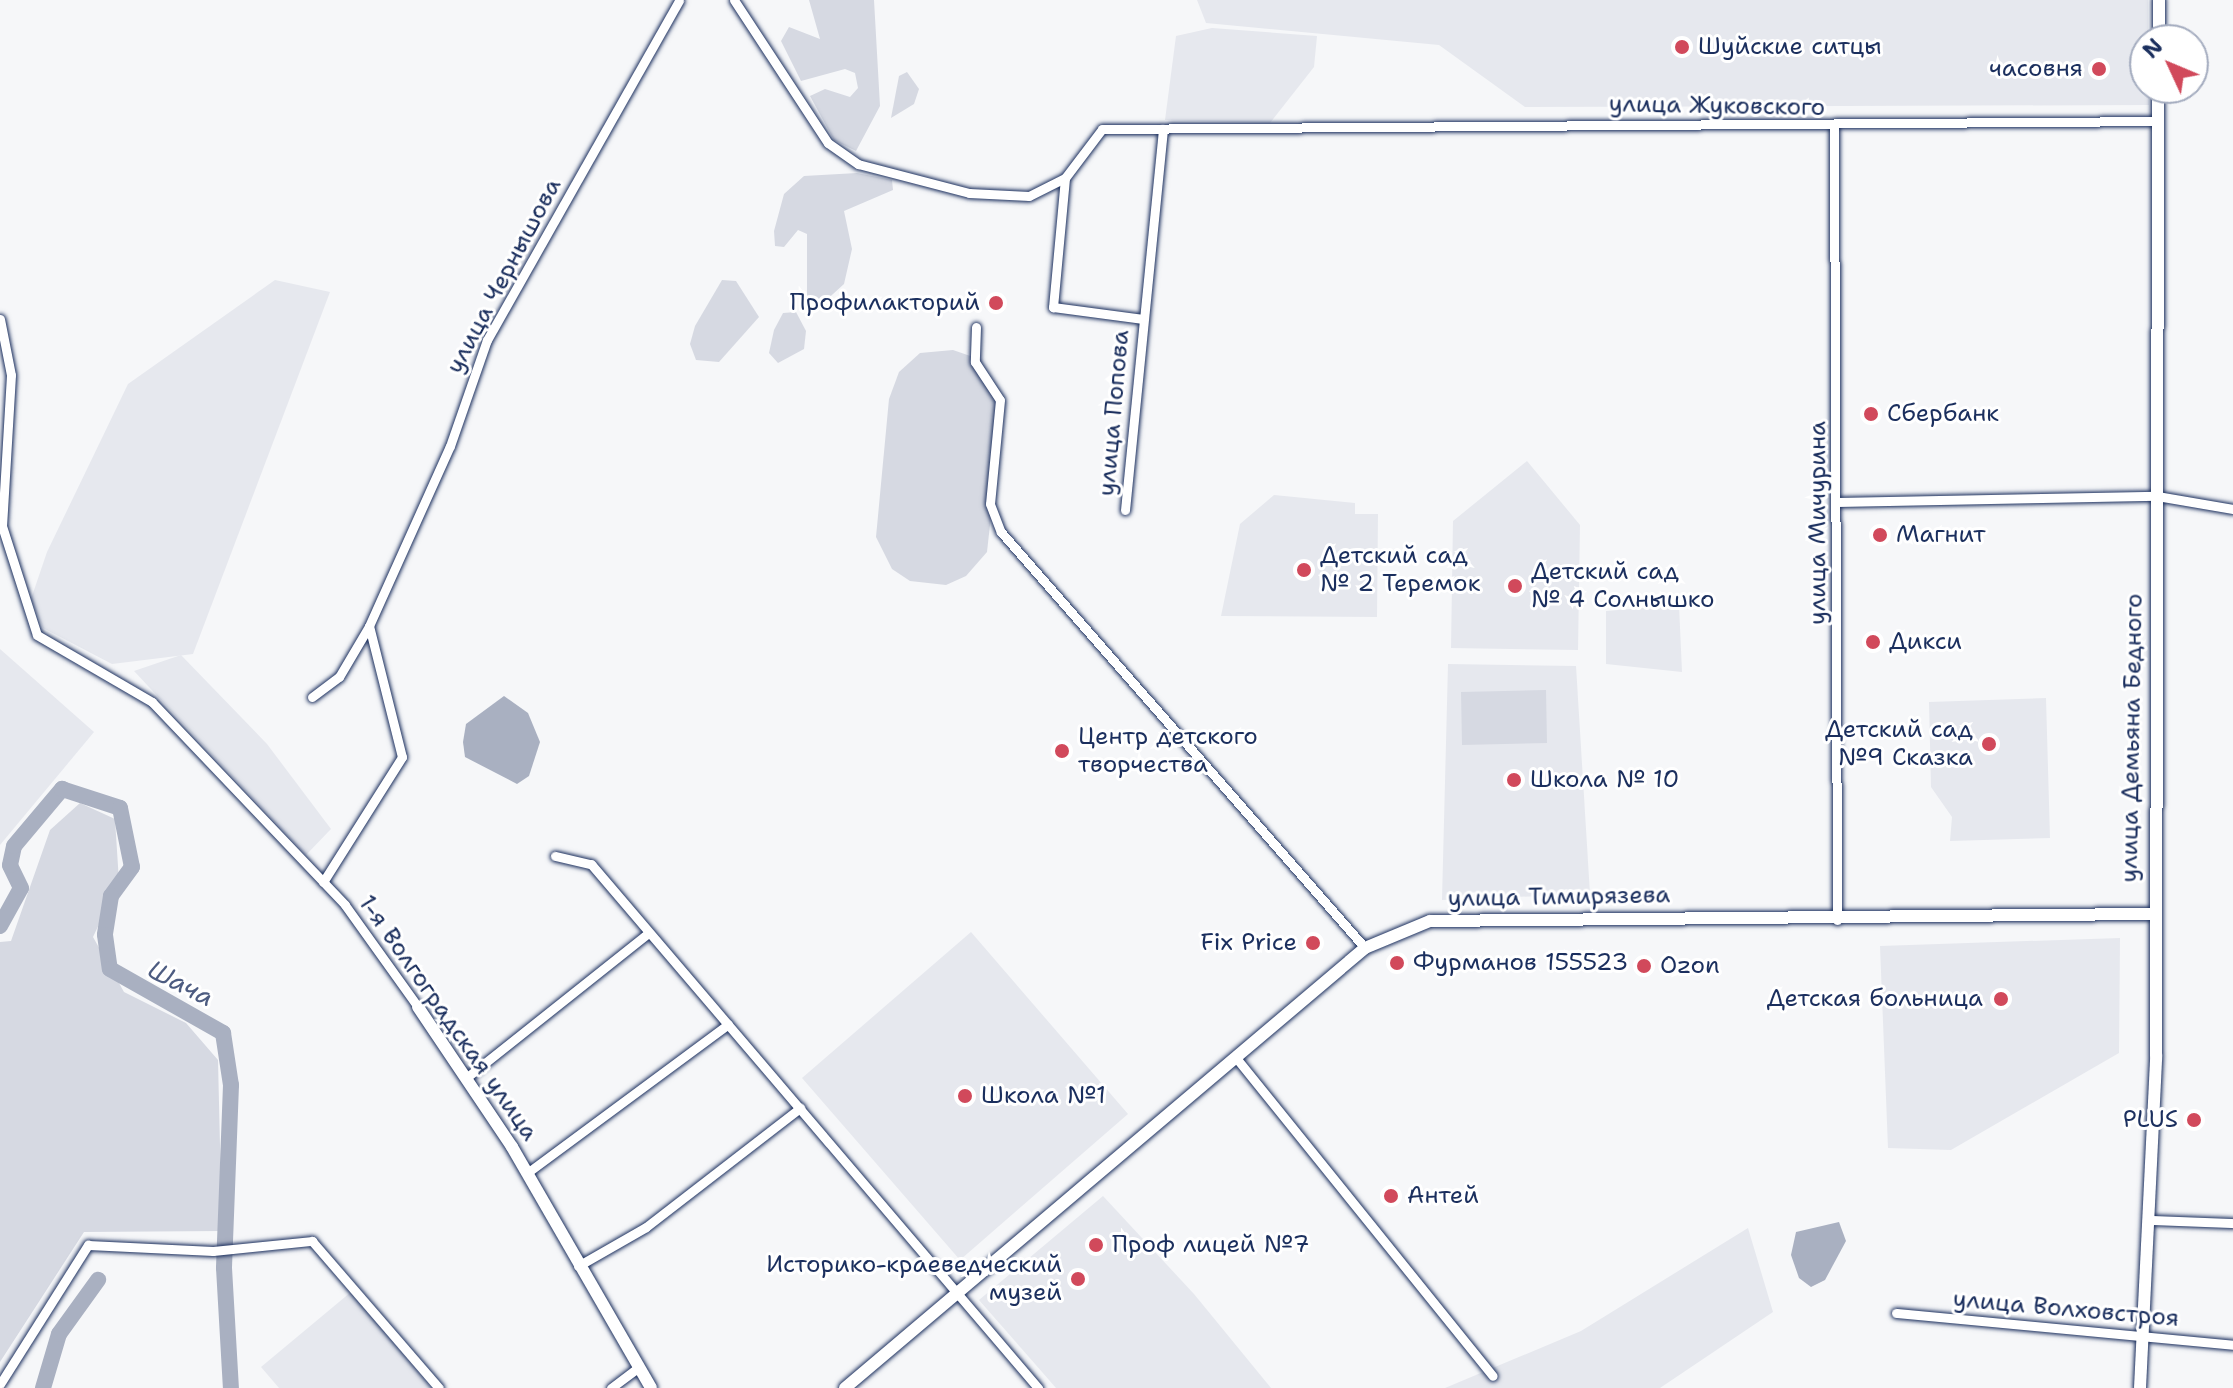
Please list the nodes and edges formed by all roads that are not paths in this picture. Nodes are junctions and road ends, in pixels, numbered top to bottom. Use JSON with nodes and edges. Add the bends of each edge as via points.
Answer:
{"nodes":[{"id":1,"x":679,"y":0,"type":"edge"},
{"id":2,"x":734,"y":0,"type":"edge"},
{"id":3,"x":2159,"y":0,"type":"edge"},
{"id":4,"x":2159,"y":24,"type":"edge"},
{"id":5,"x":2158,"y":104,"type":"edge"},
{"id":6,"x":2158,"y":121,"type":"junction"},
{"id":7,"x":1834,"y":127,"type":"junction"},
{"id":8,"x":1163,"y":129,"type":"junction"},
{"id":9,"x":1065,"y":178,"type":"junction"},
{"id":10,"x":0,"y":319,"type":"edge"},
{"id":11,"x":1143,"y":319,"type":"junction"},
{"id":12,"x":976,"y":327,"type":"dead end"},
{"id":13,"x":2157,"y":496,"type":"junction"},
{"id":14,"x":1837,"y":502,"type":"junction"},
{"id":15,"x":2233,"y":509,"type":"edge"},
{"id":16,"x":1125,"y":510,"type":"dead end"},
{"id":17,"x":369,"y":626,"type":"junction"},
{"id":18,"x":312,"y":697,"type":"dead end"},
{"id":19,"x":555,"y":856,"type":"dead end"},
{"id":20,"x":323,"y":882,"type":"junction"},
{"id":21,"x":2151,"y":914,"type":"junction"},
{"id":22,"x":1837,"y":920,"type":"junction"},
{"id":23,"x":647,"y":934,"type":"junction"},
{"id":24,"x":1365,"y":948,"type":"junction"},
{"id":25,"x":418,"y":1007,"type":"joint"},
{"id":26,"x":728,"y":1024,"type":"junction"},
{"id":27,"x":1237,"y":1059,"type":"junction"},
{"id":28,"x":466,"y":1078,"type":"junction"},
{"id":29,"x":800,"y":1108,"type":"junction"},
{"id":30,"x":527,"y":1173,"type":"junction"},
{"id":31,"x":2150,"y":1220,"type":"junction"},
{"id":32,"x":2233,"y":1223,"type":"edge"},
{"id":33,"x":578,"y":1266,"type":"junction"},
{"id":34,"x":955,"y":1292,"type":"junction"},
{"id":35,"x":1896,"y":1313,"type":"dead end"},
{"id":36,"x":2142,"y":1337,"type":"junction"},
{"id":37,"x":2233,"y":1345,"type":"edge"},
{"id":38,"x":638,"y":1368,"type":"junction"},
{"id":39,"x":1493,"y":1376,"type":"dead end"},
{"id":40,"x":0,"y":1384,"type":"edge"},
{"id":41,"x":439,"y":1388,"type":"edge"},
{"id":42,"x":611,"y":1388,"type":"edge"},
{"id":43,"x":651,"y":1388,"type":"edge"},
{"id":44,"x":845,"y":1388,"type":"edge"},
{"id":45,"x":1038,"y":1388,"type":"edge"},
{"id":46,"x":2140,"y":1388,"type":"edge"}],
"edges":[{"from":1,"to":17,"type":"street","name":"улица Чернышова","via":[[487,340],[450,446]]},
{"from":2,"to":9,"type":"street","via":[[828,143],[869,167],[969,193],[1029,196]]},
{"from":3,"to":4,"type":"street"},
{"from":5,"to":6,"type":"street","name":"улица Демьяна Бедного"},
{"from":6,"to":7,"type":"street","name":"улица Жуковского"},
{"from":6,"to":13,"type":"street","name":"улица Демьяна Бедного"},
{"from":7,"to":8,"type":"street","name":"улица Жуковского"},
{"from":7,"to":14,"type":"street","name":"улица Мичурина"},
{"from":8,"to":9,"type":"street","name":"улица Жуковского","via":[[1102,129]]},
{"from":8,"to":11,"type":"street","name":"улица Попова"},
{"from":9,"to":11,"type":"street","name":"улица Попова","via":[[1053,307]]},
{"from":10,"to":20,"type":"street","name":"1-я Волгоградская улица","via":[[11,375],[2,526],[37,635],[152,702]]},
{"from":11,"to":16,"type":"street","name":"улица Попова"},
{"from":12,"to":24,"type":"street","via":[[975,362],[1000,400],[990,504],[1001,532]]},
{"from":13,"to":14,"type":"street"},
{"from":13,"to":15,"type":"street"},
{"from":13,"to":21,"type":"street","name":"улица Демьяна Бедного"},
{"from":14,"to":22,"type":"street","name":"улица Мичурина"},
{"from":17,"to":18,"type":"street","name":"улица Чернышова","via":[[339,677]]},
{"from":17,"to":20,"type":"street","via":[[402,757]]},
{"from":19,"to":23,"type":"street","via":[[591,864]]},
{"from":20,"to":25,"type":"street","name":"1-я Волгоградская улица"},
{"from":21,"to":22,"type":"street","name":"улица Тимирязева"},
{"from":21,"to":31,"type":"street","name":"улица Демьяна Бедного"},
{"from":22,"to":24,"type":"street","name":"улица Тимирязева","via":[[1475,918],[1430,921]]},
{"from":23,"to":26,"type":"street"},
{"from":23,"to":28,"type":"street"},
{"from":24,"to":27,"type":"street","name":"улица Тимирязева"},
{"from":25,"to":28,"type":"street","name":"1-я Волгоградская улица"},
{"from":26,"to":29,"type":"street"},
{"from":26,"to":30,"type":"street"},
{"from":27,"to":34,"type":"street","name":"улица Тимирязева"},
{"from":27,"to":39,"type":"street"},
{"from":28,"to":30,"type":"street","name":"1-я Волгоградская улица"},
{"from":29,"to":33,"type":"street","via":[[646,1227]]},
{"from":29,"to":34,"type":"street"},
{"from":30,"to":33,"type":"street","name":"1-я Волгоградская улица"},
{"from":31,"to":32,"type":"street"},
{"from":31,"to":36,"type":"street","name":"улица Демьяна Бедного"},
{"from":33,"to":38,"type":"street","name":"1-я Волгоградская улица"},
{"from":34,"to":44,"type":"street","name":"улица Тимирязева"},
{"from":34,"to":45,"type":"street"},
{"from":35,"to":36,"type":"street","name":"улица Волховстроя"},
{"from":36,"to":37,"type":"street","name":"улица Волховстроя"},
{"from":36,"to":46,"type":"street","name":"улица Демьяна Бедного"},
{"from":38,"to":42,"type":"street"},
{"from":38,"to":43,"type":"street","name":"1-я Волгоградская улица"},
{"from":40,"to":41,"type":"street","via":[[88,1245],[213,1251],[312,1241]]}]}
